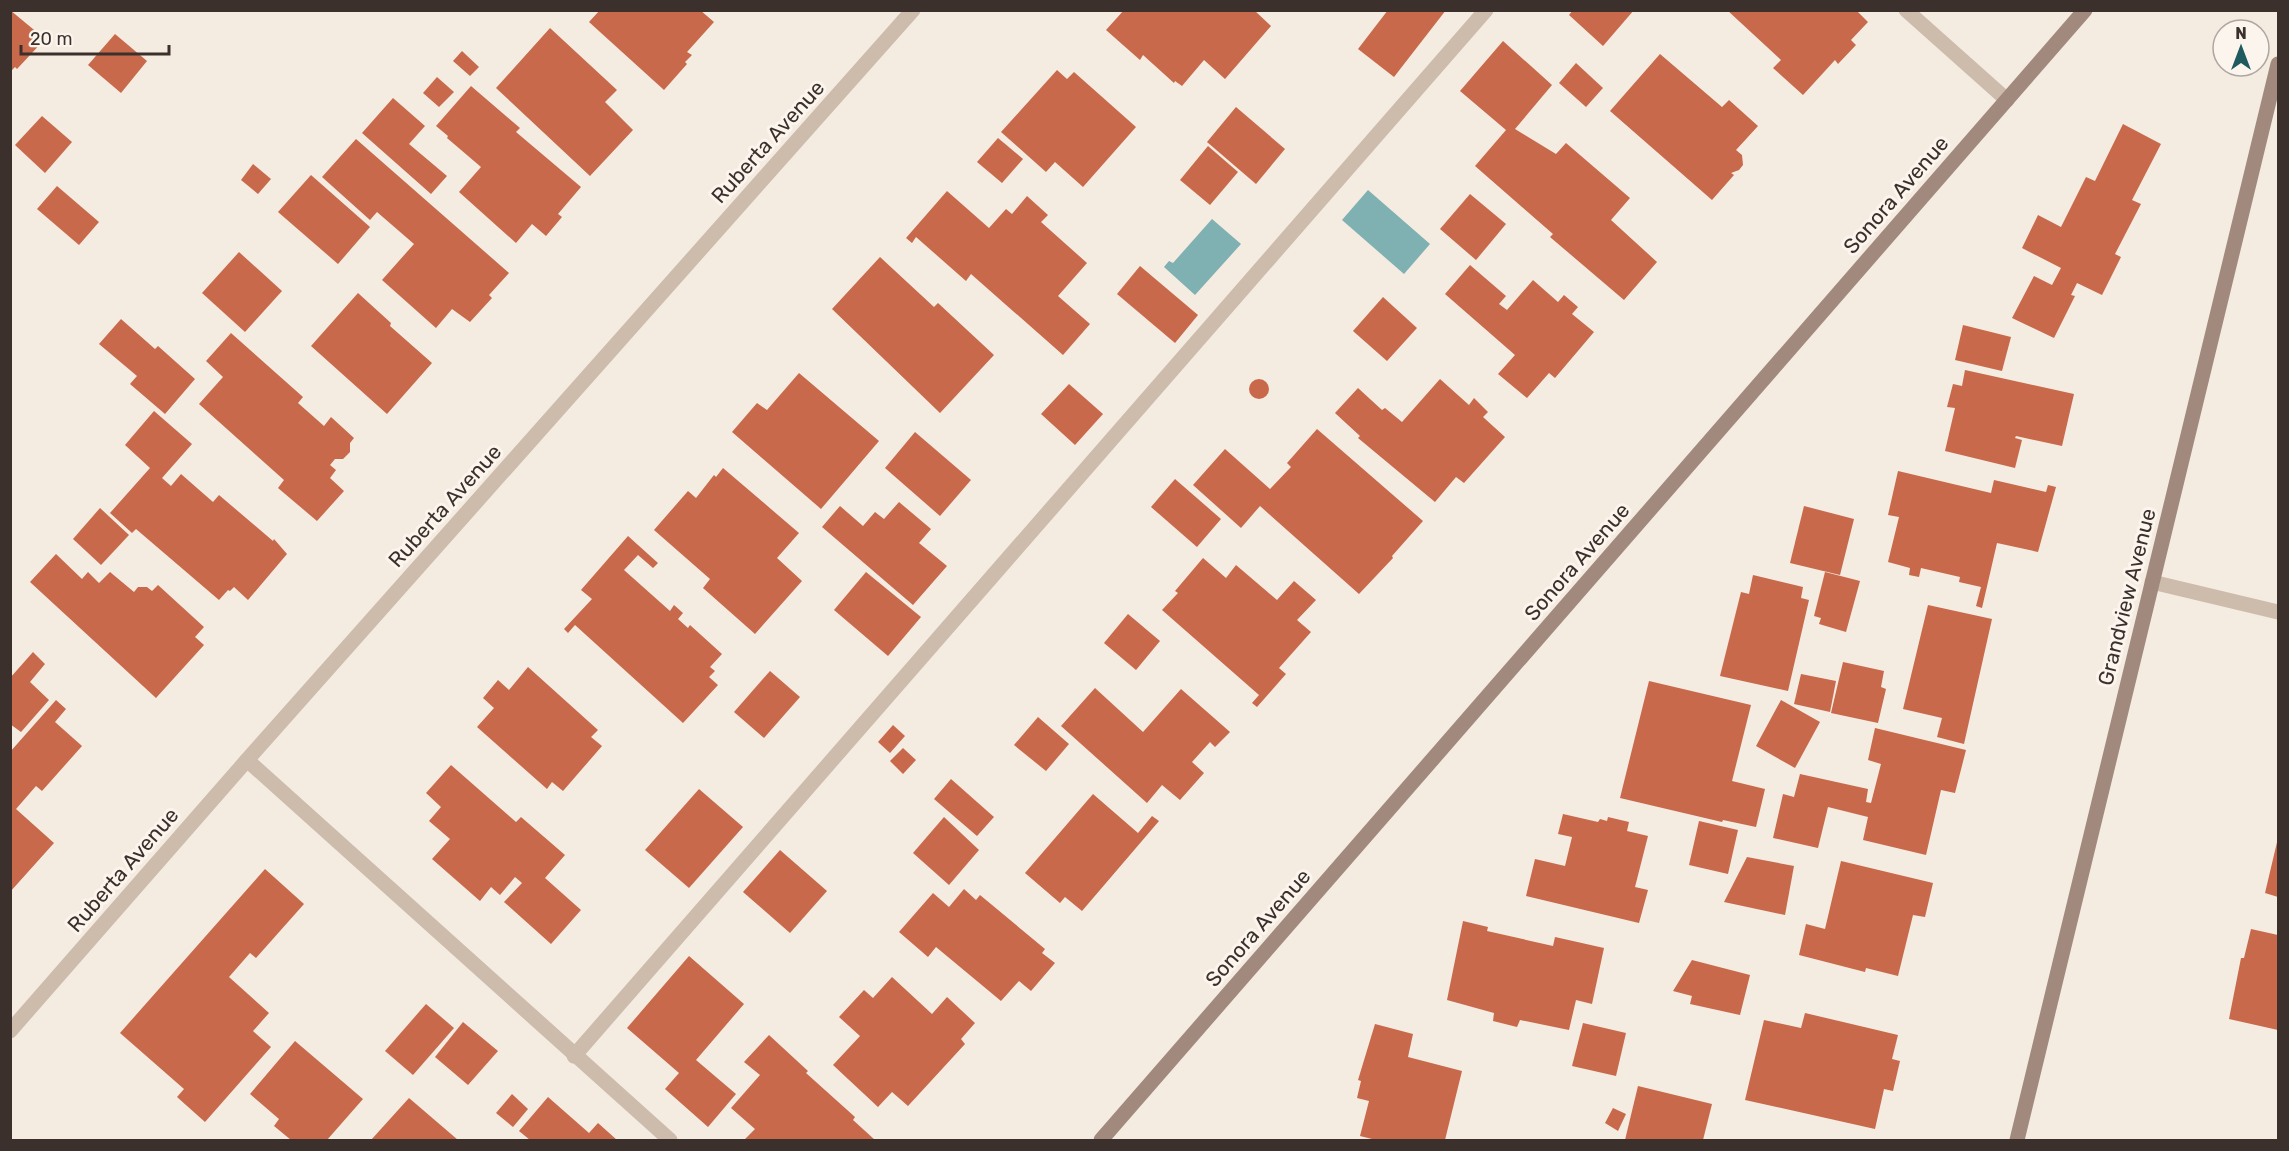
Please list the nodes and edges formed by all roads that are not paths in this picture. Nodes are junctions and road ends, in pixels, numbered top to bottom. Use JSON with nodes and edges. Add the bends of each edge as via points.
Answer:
{"nodes":[{"id":1,"x":913,"y":10,"type":"edge"},
{"id":2,"x":1486,"y":10,"type":"edge"},
{"id":3,"x":1906,"y":10,"type":"edge"},
{"id":4,"x":2085,"y":10,"type":"edge"},
{"id":5,"x":2278,"y":64,"type":"edge"},
{"id":6,"x":2007,"y":100,"type":"junction"},
{"id":7,"x":2152,"y":582,"type":"junction"},
{"id":8,"x":2278,"y":612,"type":"edge"},
{"id":9,"x":248,"y":760,"type":"junction"},
{"id":10,"x":10,"y":1031,"type":"edge"},
{"id":11,"x":574,"y":1056,"type":"junction"},
{"id":12,"x":670,"y":1140,"type":"edge"},
{"id":13,"x":1101,"y":1140,"type":"edge"},
{"id":14,"x":2017,"y":1140,"type":"edge"}],
"edges":[{"from":1,"to":9,"type":"street","name":"Ruberta Avenue"},
{"from":2,"to":11,"type":"street"},
{"from":3,"to":6,"type":"street"},
{"from":4,"to":6,"type":"street","name":"Sonora Avenue"},
{"from":5,"to":7,"type":"street","name":"Grandview Avenue"},
{"from":6,"to":13,"type":"street","name":"Sonora Avenue"},
{"from":7,"to":8,"type":"street"},
{"from":7,"to":14,"type":"street","name":"Grandview Avenue"},
{"from":9,"to":10,"type":"street","name":"Ruberta Avenue"},
{"from":9,"to":11,"type":"street"},
{"from":11,"to":12,"type":"street"}]}
